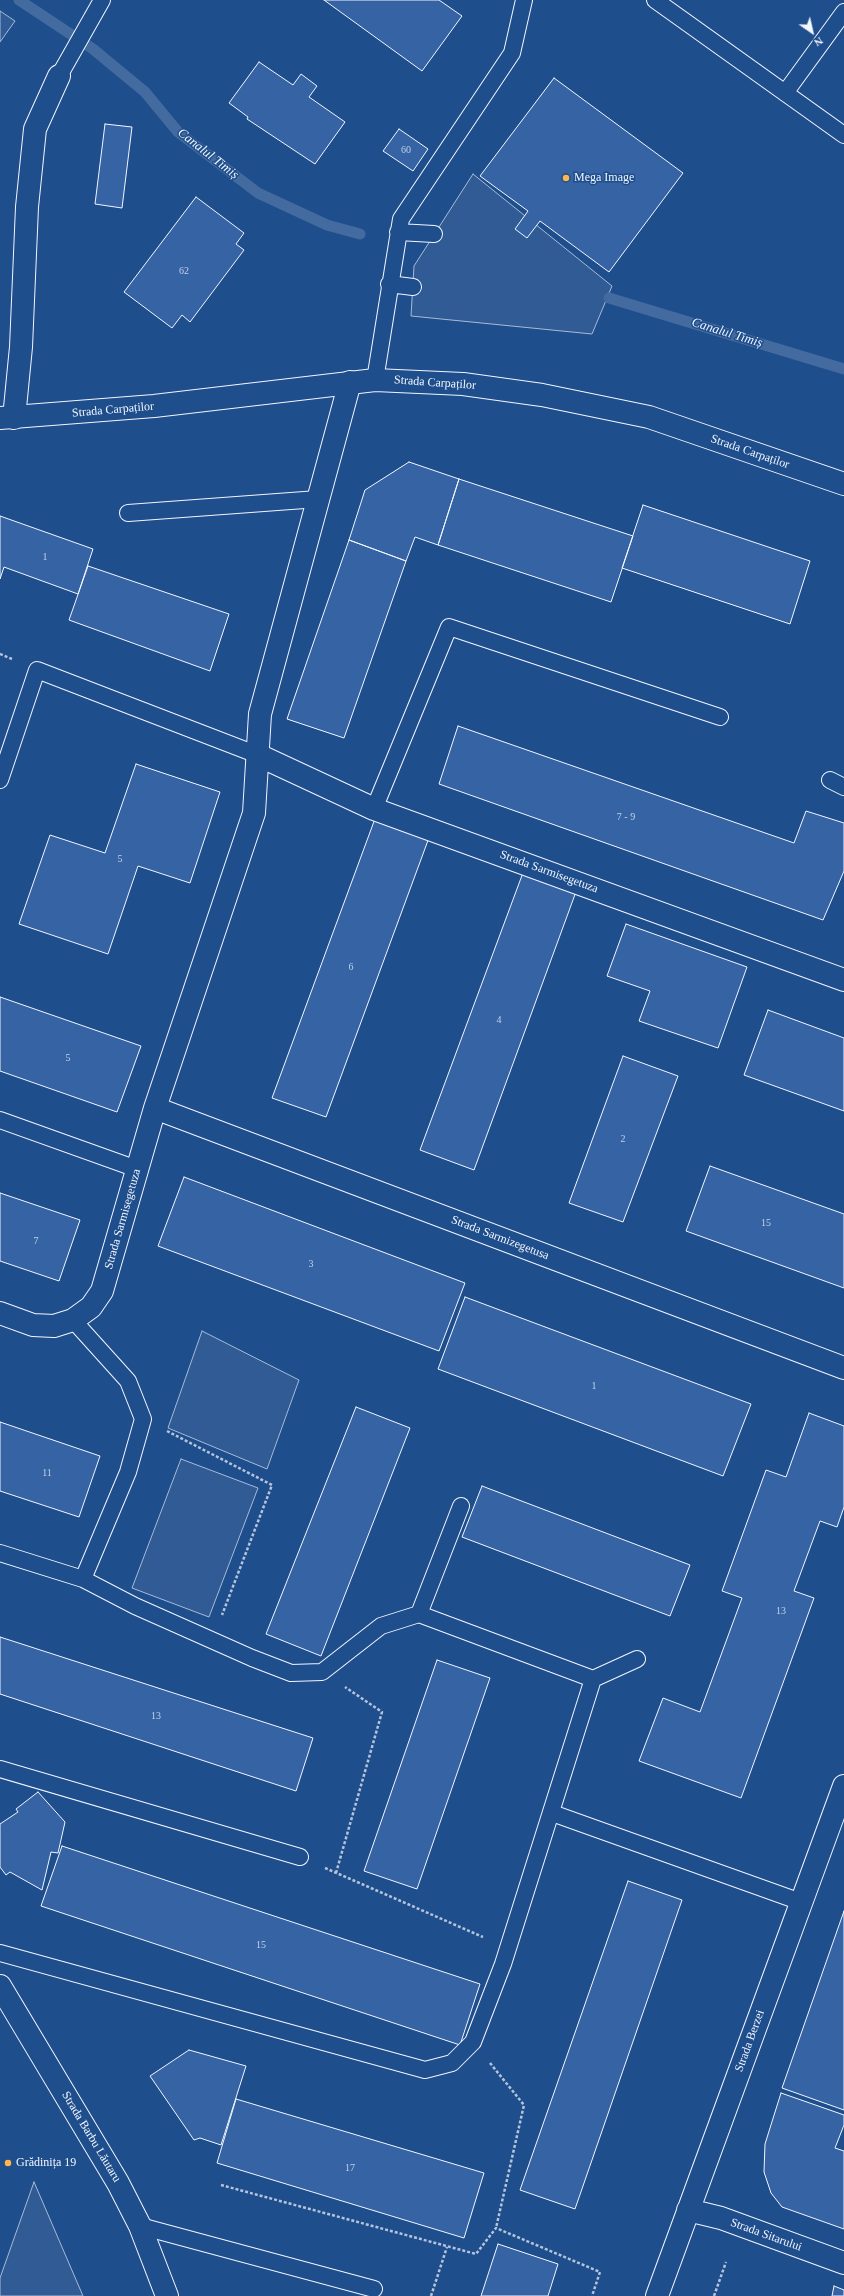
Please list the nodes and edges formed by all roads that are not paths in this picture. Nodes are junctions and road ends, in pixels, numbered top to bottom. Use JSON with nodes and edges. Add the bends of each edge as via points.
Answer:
{"nodes":[{"id":1,"x":524,"y":0,"type":"edge"},
{"id":2,"x":655,"y":0,"type":"edge"},
{"id":3,"x":98,"y":5,"type":"edge"},
{"id":4,"x":844,"y":12,"type":"edge"},
{"id":5,"x":59,"y":76,"type":"joint"},
{"id":6,"x":785,"y":93,"type":"junction"},
{"id":7,"x":844,"y":135,"type":"edge"},
{"id":8,"x":398,"y":232,"type":"junction"},
{"id":9,"x":434,"y":234,"type":"dead end"},
{"id":10,"x":389,"y":284,"type":"junction"},
{"id":11,"x":413,"y":287,"type":"dead end"},
{"id":12,"x":375,"y":380,"type":"junction"},
{"id":13,"x":350,"y":382,"type":"junction"},
{"id":14,"x":7,"y":418,"type":"edge"},
{"id":15,"x":844,"y":484,"type":"edge"},
{"id":16,"x":318,"y":499,"type":"junction"},
{"id":17,"x":128,"y":513,"type":"dead end"},
{"id":18,"x":720,"y":717,"type":"dead end"},
{"id":19,"x":258,"y":755,"type":"junction"},
{"id":20,"x":0,"y":780,"type":"edge"},
{"id":21,"x":830,"y":780,"type":"dead end"},
{"id":22,"x":844,"y":787,"type":"edge"},
{"id":23,"x":374,"y":809,"type":"junction"},
{"id":24,"x":844,"y":980,"type":"edge"},
{"id":25,"x":155,"y":1108,"type":"junction"},
{"id":26,"x":0,"y":1120,"type":"edge"},
{"id":27,"x":138,"y":1169,"type":"junction"},
{"id":28,"x":0,"y":1313,"type":"edge"},
{"id":29,"x":73,"y":1320,"type":"junction"},
{"id":30,"x":844,"y":1368,"type":"edge"},
{"id":31,"x":461,"y":1506,"type":"dead end"},
{"id":32,"x":0,"y":1553,"type":"edge"},
{"id":33,"x":83,"y":1579,"type":"junction"},
{"id":34,"x":419,"y":1614,"type":"junction"},
{"id":35,"x":637,"y":1659,"type":"dead end"},
{"id":36,"x":593,"y":1679,"type":"junction"},
{"id":37,"x":0,"y":1770,"type":"edge"},
{"id":38,"x":842,"y":1796,"type":"edge"},
{"id":39,"x":552,"y":1813,"type":"junction"},
{"id":40,"x":300,"y":1856,"type":"road end"},
{"id":41,"x":801,"y":1902,"type":"junction"},
{"id":42,"x":0,"y":1953,"type":"edge"},
{"id":43,"x":0,"y":1986,"type":"edge"},
{"id":44,"x":688,"y":2210,"type":"junction"},
{"id":45,"x":140,"y":2226,"type":"junction"},
{"id":46,"x":844,"y":2263,"type":"edge"},
{"id":47,"x":374,"y":2289,"type":"dead end"},
{"id":48,"x":166,"y":2296,"type":"edge"},
{"id":49,"x":656,"y":2296,"type":"edge"}],
"edges":[{"from":1,"to":8,"type":"lane","via":[[512,53],[401,219]]},
{"from":2,"to":6,"type":"lane"},
{"from":3,"to":5,"type":"lane"},
{"from":4,"to":6,"type":"lane"},
{"from":5,"to":14,"type":"street","name":"Strada Carpaților","via":[[36,129],[27,206],[21,347]]},
{"from":6,"to":7,"type":"lane"},
{"from":8,"to":9,"type":"lane"},
{"from":8,"to":10,"type":"lane"},
{"from":10,"to":11,"type":"lane"},
{"from":10,"to":12,"type":"lane"},
{"from":12,"to":13,"type":"street","name":"Strada Carpaților"},
{"from":12,"to":15,"type":"street","name":"Strada Carpaților","via":[[463,384],[542,395],[649,417]]},
{"from":13,"to":14,"type":"street","name":"Strada Carpaților","via":[[154,406]]},
{"from":13,"to":16,"type":"street","name":"Strada Sarmisegetuza"},
{"from":16,"to":17,"type":"lane"},
{"from":16,"to":19,"type":"street","name":"Strada Sarmisegetuza","via":[[260,714]]},
{"from":18,"to":23,"type":"lane","via":[[449,627]]},
{"from":19,"to":20,"type":"lane","via":[[37,670]]},
{"from":19,"to":23,"type":"street","name":"Strada Sarmisegetuza"},
{"from":19,"to":25,"type":"street","name":"Strada Sarmisegetuza","via":[[254,813]]},
{"from":21,"to":22,"type":"lane"},
{"from":23,"to":24,"type":"street","name":"Strada Sarmisegetuza"},
{"from":25,"to":27,"type":"street","name":"Strada Sarmisegetuza"},
{"from":25,"to":30,"type":"street","name":"Strada Sarmizegetusa"},
{"from":26,"to":27,"type":"lane"},
{"from":27,"to":29,"type":"street","name":"Strada Sarmisegetuza","via":[[102,1291],[91,1307]]},
{"from":28,"to":29,"type":"street","name":"Strada Sarmisegetuza","via":[[33,1325],[54,1326]]},
{"from":29,"to":33,"type":"lane","via":[[128,1381],[143,1419],[128,1472]]},
{"from":31,"to":34,"type":"lane"},
{"from":32,"to":33,"type":"lane"},
{"from":33,"to":34,"type":"lane","via":[[135,1606],[291,1673],[322,1672],[381,1626]]},
{"from":34,"to":36,"type":"lane"},
{"from":35,"to":36,"type":"lane"},
{"from":36,"to":39,"type":"lane"},
{"from":37,"to":40,"type":"lane"},
{"from":38,"to":41,"type":"street","name":"Strada Berzei"},
{"from":39,"to":41,"type":"lane"},
{"from":39,"to":42,"type":"lane","via":[[473,2042],[452,2063],[425,2070]]},
{"from":41,"to":44,"type":"street","name":"Strada Berzei"},
{"from":43,"to":45,"type":"street","name":"Strada Barbu Lăutaru","via":[[118,2183]]},
{"from":44,"to":46,"type":"street","name":"Strada Sitarului","via":[[721,2218]]},
{"from":44,"to":49,"type":"street","name":"Strada Berzei"},
{"from":45,"to":47,"type":"lane"},
{"from":45,"to":48,"type":"street","name":"Strada Barbu Lăutaru"}]}
